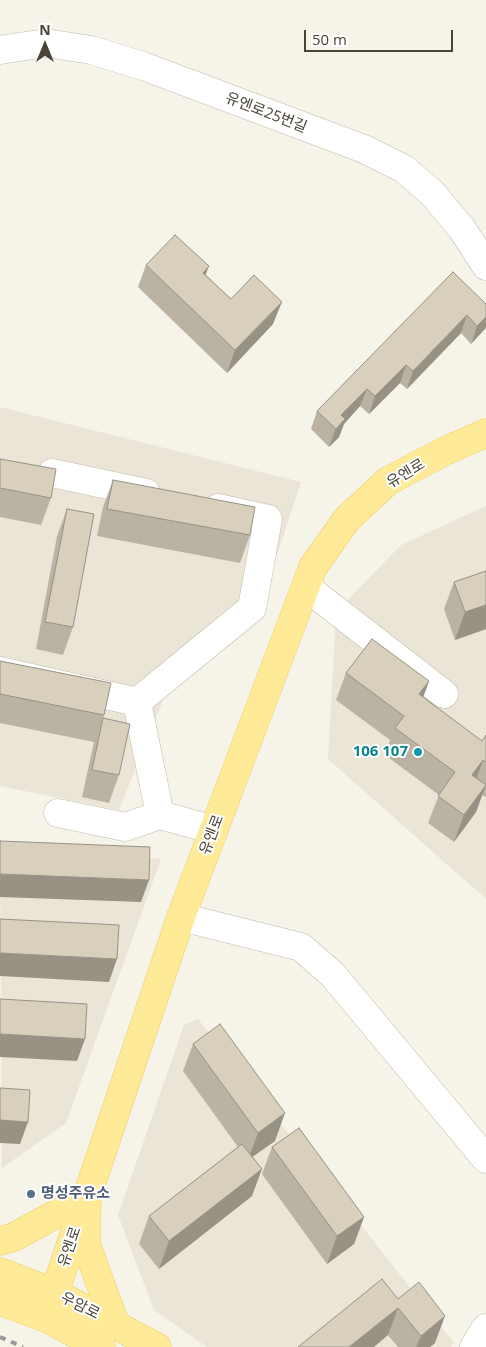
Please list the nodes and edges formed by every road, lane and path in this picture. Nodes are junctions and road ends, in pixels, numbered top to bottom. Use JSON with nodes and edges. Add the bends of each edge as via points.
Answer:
{"nodes":[{"id":1,"x":0,"y":50,"type":"edge"},
{"id":2,"x":486,"y":266,"type":"edge"},
{"id":3,"x":486,"y":433,"type":"edge"},
{"id":4,"x":52,"y":473,"type":"edge"},
{"id":5,"x":306,"y":587,"type":"junction"},
{"id":6,"x":0,"y":671,"type":"edge"},
{"id":7,"x":444,"y":694,"type":"dead end"},
{"id":8,"x":138,"y":702,"type":"junction"},
{"id":9,"x":58,"y":813,"type":"dead end"},
{"id":10,"x":160,"y":815,"type":"junction"},
{"id":11,"x":214,"y":830,"type":"junction"},
{"id":12,"x":181,"y":917,"type":"junction"},
{"id":13,"x":486,"y":1159,"type":"edge"},
{"id":14,"x":87,"y":1197,"type":"junction"},
{"id":15,"x":0,"y":1241,"type":"edge"},
{"id":16,"x":0,"y":1272,"type":"edge"},
{"id":17,"x":0,"y":1301,"type":"edge"},
{"id":18,"x":50,"y":1305,"type":"junction"},
{"id":19,"x":486,"y":1328,"type":"edge"},
{"id":20,"x":108,"y":1336,"type":"edge"},
{"id":21,"x":157,"y":1347,"type":"edge"},
{"id":22,"x":474,"y":1347,"type":"edge"}],
"edges":[{"from":1,"to":2,"type":"street","name":"유엔로25번길","via":[[46,43],[91,50],[143,66],[364,149],[404,169],[432,194],[462,229]]},
{"from":3,"to":5,"type":"main road","name":"유엔로","via":[[388,482],[346,519],[313,567]]},
{"from":4,"to":8,"type":"street","via":[[268,519],[252,608]]},
{"from":5,"to":7,"type":"street"},
{"from":5,"to":11,"type":"main road","name":"유엔로"},
{"from":6,"to":8,"type":"street"},
{"from":8,"to":10,"type":"street"},
{"from":9,"to":10,"type":"street","via":[[125,827]]},
{"from":10,"to":11,"type":"street"},
{"from":11,"to":12,"type":"main road","name":"유엔로"},
{"from":12,"to":13,"type":"street","via":[[301,947],[333,975]]},
{"from":12,"to":14,"type":"main road","name":"유엔로"},
{"from":14,"to":15,"type":"main road","via":[[14,1237]]},
{"from":14,"to":18,"type":"main road","name":"유엔로"},
{"from":14,"to":20,"type":"main road","via":[[86,1244]]},
{"from":16,"to":18,"type":"main road","name":"우암로"},
{"from":17,"to":18,"type":"main road","name":"우암로"},
{"from":18,"to":20,"type":"main road","name":"우암로"},
{"from":19,"to":22,"type":"street"},
{"from":20,"to":21,"type":"main road","name":"우암로"}]}
